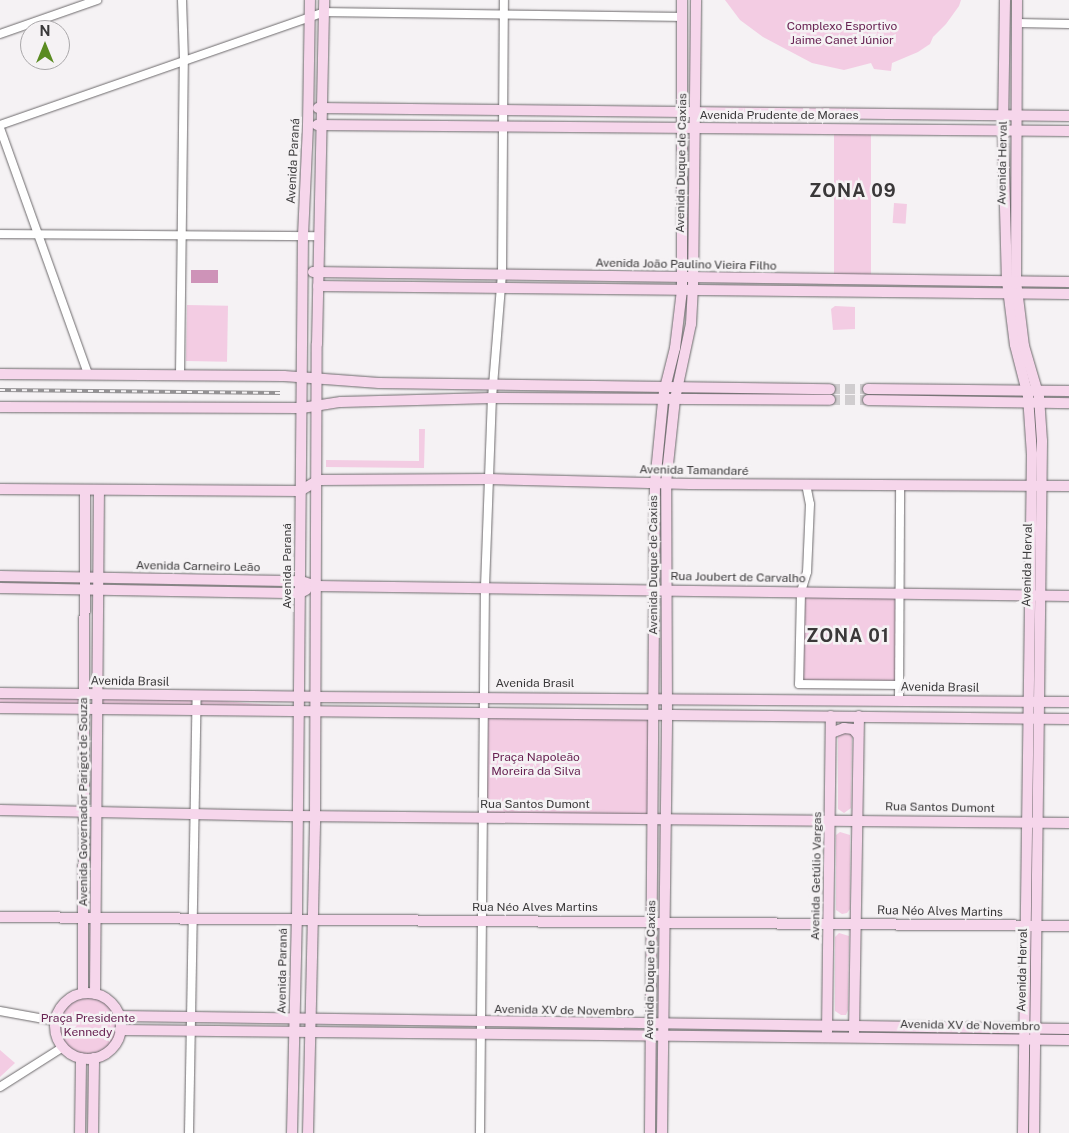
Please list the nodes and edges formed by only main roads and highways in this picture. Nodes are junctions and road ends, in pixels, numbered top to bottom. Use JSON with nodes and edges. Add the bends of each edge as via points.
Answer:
{"nodes":[{"id":1,"x":310,"y":0,"type":"edge"},
{"id":2,"x":324,"y":0,"type":"edge"},
{"id":3,"x":682,"y":0,"type":"edge"},
{"id":4,"x":696,"y":0,"type":"edge"},
{"id":5,"x":1018,"y":0,"type":"edge"},
{"id":6,"x":1006,"y":1,"type":"edge"},
{"id":7,"x":1005,"y":52,"type":"junction"},
{"id":8,"x":309,"y":63,"type":"junction"},
{"id":9,"x":1017,"y":68,"type":"junction"},
{"id":10,"x":323,"y":82,"type":"junction"},
{"id":11,"x":309,"y":108,"type":"junction"},
{"id":12,"x":323,"y":108,"type":"junction"},
{"id":13,"x":681,"y":112,"type":"junction"},
{"id":14,"x":695,"y":112,"type":"junction"},
{"id":15,"x":1004,"y":116,"type":"junction"},
{"id":16,"x":1016,"y":116,"type":"junction"},
{"id":17,"x":1069,"y":116,"type":"edge"},
{"id":18,"x":308,"y":125,"type":"junction"},
{"id":19,"x":322,"y":125,"type":"junction"},
{"id":20,"x":682,"y":128,"type":"junction"},
{"id":21,"x":695,"y":128,"type":"junction"},
{"id":22,"x":1003,"y":131,"type":"junction"},
{"id":23,"x":1015,"y":131,"type":"junction"},
{"id":24,"x":1069,"y":131,"type":"edge"},
{"id":25,"x":305,"y":190,"type":"junction"},
{"id":26,"x":1014,"y":198,"type":"junction"},
{"id":27,"x":1004,"y":208,"type":"junction"},
{"id":28,"x":319,"y":212,"type":"junction"},
{"id":29,"x":302,"y":272,"type":"junction"},
{"id":30,"x":318,"y":272,"type":"junction"},
{"id":31,"x":682,"y":277,"type":"junction"},
{"id":32,"x":694,"y":277,"type":"junction"},
{"id":33,"x":1011,"y":281,"type":"junction"},
{"id":34,"x":1069,"y":282,"type":"edge"},
{"id":35,"x":318,"y":286,"type":"junction"},
{"id":36,"x":682,"y":290,"type":"junction"},
{"id":37,"x":694,"y":290,"type":"junction"},
{"id":38,"x":1013,"y":294,"type":"junction"},
{"id":39,"x":1069,"y":294,"type":"edge"},
{"id":40,"x":691,"y":324,"type":"junction"},
{"id":41,"x":304,"y":328,"type":"junction"},
{"id":42,"x":317,"y":344,"type":"junction"},
{"id":43,"x":1015,"y":344,"type":"junction"},
{"id":44,"x":675,"y":348,"type":"junction"},
{"id":45,"x":1026,"y":353,"type":"junction"},
{"id":46,"x":0,"y":374,"type":"edge"},
{"id":47,"x":302,"y":376,"type":"junction"},
{"id":48,"x":317,"y":378,"type":"junction"},
{"id":49,"x":665,"y":388,"type":"junction"},
{"id":50,"x":677,"y":388,"type":"junction"},
{"id":51,"x":1026,"y":390,"type":"junction"},
{"id":52,"x":1038,"y":390,"type":"junction"},
{"id":53,"x":1069,"y":391,"type":"edge"},
{"id":54,"x":663,"y":399,"type":"junction"},
{"id":55,"x":675,"y":399,"type":"junction"},
{"id":56,"x":1028,"y":402,"type":"junction"},
{"id":57,"x":1040,"y":402,"type":"junction"},
{"id":58,"x":1069,"y":403,"type":"edge"},
{"id":59,"x":317,"y":406,"type":"junction"},
{"id":60,"x":0,"y":407,"type":"edge"},
{"id":61,"x":302,"y":408,"type":"junction"},
{"id":62,"x":660,"y":423,"type":"junction"},
{"id":63,"x":318,"y":436,"type":"junction"},
{"id":64,"x":670,"y":441,"type":"junction"},
{"id":65,"x":1042,"y":441,"type":"junction"},
{"id":66,"x":301,"y":451,"type":"junction"},
{"id":67,"x":1032,"y":454,"type":"junction"},
{"id":68,"x":318,"y":480,"type":"junction"},
{"id":69,"x":655,"y":483,"type":"junction"},
{"id":70,"x":666,"y":483,"type":"junction"},
{"id":71,"x":1037,"y":486,"type":"junction"},
{"id":72,"x":1069,"y":486,"type":"edge"},
{"id":73,"x":0,"y":489,"type":"edge"},
{"id":74,"x":85,"y":490,"type":"junction"},
{"id":75,"x":99,"y":490,"type":"junction"},
{"id":76,"x":300,"y":491,"type":"junction"},
{"id":77,"x":666,"y":523,"type":"junction"},
{"id":78,"x":300,"y":530,"type":"junction"},
{"id":79,"x":1031,"y":542,"type":"junction"},
{"id":80,"x":654,"y":547,"type":"junction"},
{"id":81,"x":317,"y":549,"type":"junction"},
{"id":82,"x":1040,"y":560,"type":"junction"},
{"id":83,"x":0,"y":576,"type":"edge"},
{"id":84,"x":14,"y":576,"type":"junction"},
{"id":85,"x":85,"y":578,"type":"junction"},
{"id":86,"x":98,"y":578,"type":"junction"},
{"id":87,"x":301,"y":581,"type":"junction"},
{"id":88,"x":316,"y":586,"type":"junction"},
{"id":89,"x":0,"y":588,"type":"edge"},
{"id":90,"x":14,"y":588,"type":"junction"},
{"id":91,"x":654,"y":589,"type":"junction"},
{"id":92,"x":667,"y":589,"type":"junction"},
{"id":93,"x":85,"y":590,"type":"junction"},
{"id":94,"x":98,"y":590,"type":"junction"},
{"id":95,"x":300,"y":593,"type":"junction"},
{"id":96,"x":1029,"y":595,"type":"junction"},
{"id":97,"x":1040,"y":595,"type":"junction"},
{"id":98,"x":1069,"y":596,"type":"edge"},
{"id":99,"x":654,"y":620,"type":"junction"},
{"id":100,"x":316,"y":623,"type":"junction"},
{"id":101,"x":1039,"y":636,"type":"junction"},
{"id":102,"x":299,"y":639,"type":"junction"},
{"id":103,"x":667,"y":644,"type":"junction"},
{"id":104,"x":1029,"y":654,"type":"junction"},
{"id":105,"x":0,"y":693,"type":"edge"},
{"id":106,"x":84,"y":694,"type":"junction"},
{"id":107,"x":97,"y":695,"type":"junction"},
{"id":108,"x":298,"y":697,"type":"junction"},
{"id":109,"x":315,"y":697,"type":"junction"},
{"id":110,"x":654,"y":698,"type":"junction"},
{"id":111,"x":668,"y":698,"type":"junction"},
{"id":112,"x":1028,"y":702,"type":"junction"},
{"id":113,"x":1039,"y":702,"type":"junction"},
{"id":114,"x":1069,"y":702,"type":"edge"},
{"id":115,"x":0,"y":708,"type":"edge"},
{"id":116,"x":84,"y":709,"type":"junction"},
{"id":117,"x":97,"y":709,"type":"junction"},
{"id":118,"x":298,"y":711,"type":"junction"},
{"id":119,"x":315,"y":711,"type":"junction"},
{"id":120,"x":654,"y":714,"type":"junction"},
{"id":121,"x":668,"y":714,"type":"junction"},
{"id":122,"x":832,"y":716,"type":"junction"},
{"id":123,"x":859,"y":716,"type":"junction"},
{"id":124,"x":1028,"y":718,"type":"junction"},
{"id":125,"x":1039,"y":718,"type":"junction"},
{"id":126,"x":1069,"y":719,"type":"edge"},
{"id":127,"x":831,"y":733,"type":"junction"},
{"id":128,"x":315,"y":734,"type":"junction"},
{"id":129,"x":858,"y":735,"type":"junction"},
{"id":130,"x":667,"y":754,"type":"junction"},
{"id":131,"x":1038,"y":754,"type":"junction"},
{"id":132,"x":298,"y":758,"type":"junction"},
{"id":133,"x":1027,"y":772,"type":"junction"},
{"id":134,"x":653,"y":776,"type":"junction"},
{"id":135,"x":0,"y":810,"type":"edge"},
{"id":136,"x":84,"y":812,"type":"junction"},
{"id":137,"x":96,"y":812,"type":"junction"},
{"id":138,"x":298,"y":816,"type":"junction"},
{"id":139,"x":315,"y":816,"type":"junction"},
{"id":140,"x":653,"y":819,"type":"junction"},
{"id":141,"x":665,"y":819,"type":"junction"},
{"id":142,"x":830,"y":820,"type":"junction"},
{"id":143,"x":857,"y":820,"type":"junction"},
{"id":144,"x":1026,"y":822,"type":"junction"},
{"id":145,"x":1038,"y":822,"type":"junction"},
{"id":146,"x":1069,"y":822,"type":"edge"},
{"id":147,"x":297,"y":840,"type":"junction"},
{"id":148,"x":314,"y":861,"type":"junction"},
{"id":149,"x":652,"y":864,"type":"junction"},
{"id":150,"x":1026,"y":868,"type":"junction"},
{"id":151,"x":664,"y":883,"type":"junction"},
{"id":152,"x":1037,"y":886,"type":"junction"},
{"id":153,"x":0,"y":917,"type":"edge"},
{"id":154,"x":84,"y":917,"type":"junction"},
{"id":155,"x":96,"y":917,"type":"junction"},
{"id":156,"x":297,"y":918,"type":"junction"},
{"id":157,"x":314,"y":918,"type":"junction"},
{"id":158,"x":651,"y":922,"type":"junction"},
{"id":159,"x":664,"y":922,"type":"junction"},
{"id":160,"x":829,"y":923,"type":"junction"},
{"id":161,"x":856,"y":923,"type":"junction"},
{"id":162,"x":1025,"y":925,"type":"junction"},
{"id":163,"x":1036,"y":925,"type":"junction"},
{"id":164,"x":1069,"y":926,"type":"edge"},
{"id":165,"x":664,"y":962,"type":"junction"},
{"id":166,"x":1036,"y":967,"type":"junction"},
{"id":167,"x":313,"y":970,"type":"junction"},
{"id":168,"x":1025,"y":979,"type":"junction"},
{"id":169,"x":650,"y":981,"type":"junction"},
{"id":170,"x":296,"y":992,"type":"junction"},
{"id":171,"x":83,"y":993,"type":"junction"},
{"id":172,"x":95,"y":994,"type":"junction"},
{"id":173,"x":119,"y":1016,"type":"junction"},
{"id":174,"x":295,"y":1018,"type":"junction"},
{"id":175,"x":312,"y":1019,"type":"junction"},
{"id":176,"x":650,"y":1024,"type":"junction"},
{"id":177,"x":663,"y":1025,"type":"junction"},
{"id":178,"x":828,"y":1026,"type":"junction"},
{"id":179,"x":854,"y":1026,"type":"junction"},
{"id":180,"x":1069,"y":1029,"type":"edge"},
{"id":181,"x":120,"y":1030,"type":"junction"},
{"id":182,"x":294,"y":1032,"type":"junction"},
{"id":183,"x":312,"y":1032,"type":"junction"},
{"id":184,"x":1030,"y":1034,"type":"junction"},
{"id":185,"x":650,"y":1037,"type":"junction"},
{"id":186,"x":663,"y":1037,"type":"junction"},
{"id":187,"x":827,"y":1037,"type":"junction"},
{"id":188,"x":854,"y":1037,"type":"junction"},
{"id":189,"x":1069,"y":1040,"type":"edge"},
{"id":190,"x":81,"y":1058,"type":"junction"},
{"id":191,"x":94,"y":1058,"type":"junction"},
{"id":192,"x":650,"y":1065,"type":"junction"},
{"id":193,"x":1024,"y":1085,"type":"junction"},
{"id":194,"x":662,"y":1088,"type":"junction"},
{"id":195,"x":1034,"y":1102,"type":"junction"},
{"id":196,"x":294,"y":1130,"type":"edge"},
{"id":197,"x":80,"y":1133,"type":"edge"},
{"id":198,"x":93,"y":1133,"type":"edge"},
{"id":199,"x":308,"y":1133,"type":"edge"},
{"id":200,"x":650,"y":1133,"type":"edge"},
{"id":201,"x":662,"y":1133,"type":"edge"},
{"id":202,"x":1023,"y":1133,"type":"edge"},
{"id":203,"x":1034,"y":1133,"type":"edge"}],
"edges":[{"from":1,"to":8,"type":"main road","name":"Avenida Paraná"},
{"from":2,"to":10,"type":"main road"},
{"from":3,"to":13,"type":"main road","name":"Avenida Duque de Caxias"},
{"from":4,"to":14,"type":"main road","name":"Avenida Duque de Caxias"},
{"from":5,"to":9,"type":"main road","name":"Avenida Herval"},
{"from":6,"to":7,"type":"main road","name":"Avenida Herval"},
{"from":7,"to":9,"type":"main road"},
{"from":7,"to":15,"type":"main road","name":"Avenida Herval"},
{"from":8,"to":10,"type":"main road"},
{"from":8,"to":11,"type":"main road","name":"Avenida Paraná"},
{"from":9,"to":16,"type":"main road","name":"Avenida Herval"},
{"from":10,"to":12,"type":"main road"},
{"from":11,"to":12,"type":"main road","name":"Avenida Prudente de Moraes"},
{"from":11,"to":18,"type":"main road","name":"Avenida Paraná"},
{"from":12,"to":13,"type":"main road","name":"Avenida Prudente de Moraes"},
{"from":12,"to":19,"type":"main road"},
{"from":13,"to":14,"type":"main road","name":"Avenida Prudente de Moraes"},
{"from":13,"to":20,"type":"main road","name":"Avenida Duque de Caxias"},
{"from":14,"to":15,"type":"main road","name":"Avenida Prudente de Moraes"},
{"from":14,"to":21,"type":"main road","name":"Avenida Duque de Caxias"},
{"from":15,"to":16,"type":"main road","name":"Avenida Prudente de Moraes"},
{"from":15,"to":22,"type":"main road","name":"Avenida Herval"},
{"from":16,"to":17,"type":"main road","name":"Avenida Prudente de Moraes"},
{"from":16,"to":23,"type":"main road","name":"Avenida Herval"},
{"from":18,"to":19,"type":"main road","name":"Avenida Prudente de Moraes"},
{"from":18,"to":25,"type":"main road","name":"Avenida Paraná"},
{"from":19,"to":20,"type":"main road","name":"Avenida Prudente de Moraes"},
{"from":19,"to":28,"type":"main road"},
{"from":20,"to":21,"type":"main road","name":"Avenida Prudente de Moraes"},
{"from":20,"to":31,"type":"main road","name":"Avenida Duque de Caxias"},
{"from":21,"to":22,"type":"main road","name":"Avenida Prudente de Moraes"},
{"from":21,"to":32,"type":"main road","name":"Avenida Duque de Caxias"},
{"from":22,"to":23,"type":"main road","name":"Avenida Prudente de Moraes"},
{"from":22,"to":27,"type":"main road","name":"Avenida Herval"},
{"from":23,"to":24,"type":"main road","name":"Avenida Prudente de Moraes"},
{"from":23,"to":26,"type":"main road","name":"Avenida Herval"},
{"from":25,"to":28,"type":"main road"},
{"from":25,"to":29,"type":"main road","name":"Avenida Paraná"},
{"from":26,"to":27,"type":"main road"},
{"from":26,"to":33,"type":"main road","name":"Avenida Herval"},
{"from":27,"to":33,"type":"main road","name":"Avenida Herval"},
{"from":28,"to":30,"type":"main road"},
{"from":29,"to":30,"type":"main road","name":"Avenida João Paulino Vieira Filho"},
{"from":29,"to":41,"type":"main road","name":"Avenida Paraná"},
{"from":30,"to":31,"type":"main road","name":"Avenida João Paulino Vieira Filho"},
{"from":30,"to":35,"type":"main road"},
{"from":31,"to":32,"type":"main road","name":"Avenida João Paulino Vieira Filho"},
{"from":31,"to":36,"type":"main road","name":"Avenida Duque de Caxias"},
{"from":32,"to":33,"type":"main road","name":"Avenida João Paulino Vieira Filho"},
{"from":32,"to":37,"type":"main road","name":"Avenida Duque de Caxias"},
{"from":33,"to":34,"type":"main road","name":"Avenida João Paulino Vieira Filho"},
{"from":33,"to":38,"type":"main road","name":"Avenida Herval"},
{"from":35,"to":36,"type":"main road","name":"Avenida João Paulino Vieira Filho"},
{"from":35,"to":42,"type":"main road"},
{"from":36,"to":37,"type":"main road","name":"Avenida João Paulino Vieira Filho"},
{"from":36,"to":44,"type":"main road","name":"Avenida Duque de Caxias"},
{"from":37,"to":38,"type":"main road","name":"Avenida João Paulino Vieira Filho"},
{"from":37,"to":40,"type":"main road","name":"Avenida Duque de Caxias"},
{"from":38,"to":39,"type":"main road","name":"Avenida João Paulino Vieira Filho"},
{"from":38,"to":43,"type":"main road","name":"Avenida Herval"},
{"from":38,"to":45,"type":"main road","name":"Avenida Herval"},
{"from":40,"to":44,"type":"main road"},
{"from":40,"to":50,"type":"main road","name":"Avenida Duque de Caxias"},
{"from":41,"to":42,"type":"main road"},
{"from":41,"to":47,"type":"main road","name":"Avenida Paraná"},
{"from":42,"to":48,"type":"main road"},
{"from":43,"to":45,"type":"main road"},
{"from":43,"to":51,"type":"main road","name":"Avenida Herval"},
{"from":44,"to":49,"type":"main road","name":"Avenida Duque de Caxias"},
{"from":45,"to":52,"type":"main road","name":"Avenida Herval"},
{"from":46,"to":47,"type":"main road"},
{"from":47,"to":48,"type":"main road"},
{"from":47,"to":61,"type":"main road","name":"Avenida Paraná"},
{"from":48,"to":49,"type":"main road","via":[[379,383]]},
{"from":48,"to":59,"type":"main road"},
{"from":49,"to":50,"type":"main road"},
{"from":49,"to":54,"type":"main road","name":"Avenida Duque de Caxias"},
{"from":50,"to":55,"type":"main road","name":"Avenida Duque de Caxias"},
{"from":50,"to":55,"type":"main road","via":[[830,394]]},
{"from":51,"to":52,"type":"main road"},
{"from":51,"to":56,"type":"main road","name":"Avenida Herval"},
{"from":51,"to":56,"type":"main road","via":[[868,395]]},
{"from":52,"to":53,"type":"main road"},
{"from":52,"to":57,"type":"main road","name":"Avenida Herval"},
{"from":54,"to":55,"type":"main road"},
{"from":54,"to":59,"type":"main road","via":[[387,400]]},
{"from":54,"to":62,"type":"main road","name":"Avenida Duque de Caxias"},
{"from":55,"to":64,"type":"main road","name":"Avenida Duque de Caxias"},
{"from":56,"to":57,"type":"main road"},
{"from":56,"to":67,"type":"main road","name":"Avenida Herval"},
{"from":57,"to":58,"type":"main road"},
{"from":57,"to":65,"type":"main road","name":"Avenida Herval"},
{"from":59,"to":61,"type":"main road"},
{"from":59,"to":63,"type":"main road"},
{"from":60,"to":61,"type":"main road"},
{"from":61,"to":66,"type":"main road","name":"Avenida Paraná"},
{"from":62,"to":64,"type":"main road"},
{"from":62,"to":69,"type":"main road","name":"Avenida Duque de Caxias"},
{"from":63,"to":66,"type":"main road"},
{"from":63,"to":68,"type":"main road"},
{"from":64,"to":70,"type":"main road","name":"Avenida Duque de Caxias"},
{"from":65,"to":67,"type":"main road"},
{"from":65,"to":71,"type":"main road","name":"Avenida Herval"},
{"from":66,"to":76,"type":"main road","name":"Avenida Paraná"},
{"from":67,"to":71,"type":"main road","name":"Avenida Herval"},
{"from":68,"to":69,"type":"main road","name":"Avenida Tamandaré","via":[[488,479]]},
{"from":68,"to":76,"type":"main road"},
{"from":68,"to":81,"type":"main road"},
{"from":69,"to":70,"type":"main road","name":"Avenida Tamandaré"},
{"from":69,"to":80,"type":"main road","name":"Avenida Duque de Caxias"},
{"from":70,"to":71,"type":"main road","name":"Avenida Tamandaré"},
{"from":70,"to":77,"type":"main road","name":"Avenida Duque de Caxias"},
{"from":71,"to":72,"type":"main road","name":"Avenida Tamandaré"},
{"from":71,"to":79,"type":"main road","name":"Avenida Herval"},
{"from":71,"to":82,"type":"main road","name":"Avenida Herval"},
{"from":73,"to":74,"type":"main road"},
{"from":74,"to":75,"type":"main road"},
{"from":74,"to":85,"type":"main road","name":"Avenida Governador Parigot de Souza"},
{"from":75,"to":76,"type":"main road"},
{"from":75,"to":86,"type":"main road","name":"Avenida Governador Parigot de Souza"},
{"from":76,"to":78,"type":"main road","name":"Avenida Paraná"},
{"from":77,"to":80,"type":"main road"},
{"from":77,"to":92,"type":"main road","name":"Avenida Duque de Caxias"},
{"from":78,"to":81,"type":"main road"},
{"from":78,"to":87,"type":"main road","name":"Avenida Paraná"},
{"from":79,"to":82,"type":"main road"},
{"from":79,"to":96,"type":"main road","name":"Avenida Herval"},
{"from":80,"to":91,"type":"main road","name":"Avenida Duque de Caxias"},
{"from":81,"to":88,"type":"main road"},
{"from":82,"to":97,"type":"main road","name":"Avenida Herval"},
{"from":83,"to":84,"type":"main road","name":"Avenida Carneiro Leão"},
{"from":84,"to":85,"type":"main road","name":"Avenida Carneiro Leão"},
{"from":84,"to":90,"type":"main road"},
{"from":85,"to":86,"type":"main road","name":"Avenida Carneiro Leão"},
{"from":85,"to":93,"type":"main road","name":"Avenida Governador Parigot de Souza"},
{"from":86,"to":87,"type":"main road","name":"Avenida Carneiro Leão"},
{"from":86,"to":94,"type":"main road","name":"Avenida Governador Parigot de Souza"},
{"from":87,"to":88,"type":"main road","name":"Avenida Carneiro Leão"},
{"from":87,"to":95,"type":"main road","name":"Avenida Paraná"},
{"from":88,"to":91,"type":"main road","name":"Rua Joubert de Carvalho"},
{"from":88,"to":95,"type":"main road","name":"Avenida Carneiro Leão"},
{"from":88,"to":100,"type":"main road"},
{"from":89,"to":90,"type":"main road","name":"Avenida Carneiro Leão"},
{"from":90,"to":93,"type":"main road","name":"Avenida Carneiro Leão"},
{"from":91,"to":92,"type":"main road","name":"Rua Joubert de Carvalho"},
{"from":91,"to":99,"type":"main road","name":"Avenida Duque de Caxias"},
{"from":92,"to":96,"type":"main road","name":"Rua Joubert de Carvalho"},
{"from":92,"to":103,"type":"main road","name":"Avenida Duque de Caxias"},
{"from":93,"to":94,"type":"main road","name":"Avenida Carneiro Leão"},
{"from":93,"to":106,"type":"main road","name":"Avenida Governador Parigot de Souza"},
{"from":94,"to":95,"type":"main road","name":"Avenida Carneiro Leão"},
{"from":94,"to":107,"type":"main road","name":"Avenida Governador Parigot de Souza"},
{"from":95,"to":102,"type":"main road","name":"Avenida Paraná"},
{"from":96,"to":97,"type":"main road","name":"Rua Joubert de Carvalho"},
{"from":96,"to":104,"type":"main road","name":"Avenida Herval"},
{"from":97,"to":98,"type":"main road","name":"Rua Joubert de Carvalho"},
{"from":97,"to":101,"type":"main road","name":"Avenida Herval"},
{"from":99,"to":103,"type":"main road"},
{"from":99,"to":110,"type":"main road","name":"Avenida Duque de Caxias"},
{"from":100,"to":102,"type":"main road"},
{"from":100,"to":109,"type":"main road"},
{"from":101,"to":104,"type":"main road"},
{"from":101,"to":113,"type":"main road","name":"Avenida Herval"},
{"from":102,"to":108,"type":"main road","name":"Avenida Paraná"},
{"from":103,"to":111,"type":"main road","name":"Avenida Duque de Caxias"},
{"from":104,"to":112,"type":"main road","name":"Avenida Herval"},
{"from":105,"to":106,"type":"main road","name":"Avenida Brasil"},
{"from":106,"to":107,"type":"main road","name":"Avenida Brasil"},
{"from":106,"to":116,"type":"main road","name":"Avenida Governador Parigot de Souza"},
{"from":107,"to":108,"type":"main road","name":"Avenida Brasil"},
{"from":107,"to":117,"type":"main road","name":"Avenida Governador Parigot de Souza"},
{"from":108,"to":109,"type":"main road","name":"Avenida Brasil"},
{"from":108,"to":118,"type":"main road","name":"Avenida Paraná"},
{"from":109,"to":110,"type":"main road","name":"Avenida Brasil"},
{"from":109,"to":119,"type":"main road"},
{"from":110,"to":111,"type":"main road","name":"Avenida Brasil"},
{"from":110,"to":120,"type":"main road","name":"Avenida Duque de Caxias"},
{"from":111,"to":112,"type":"main road","name":"Avenida Brasil"},
{"from":111,"to":121,"type":"main road","name":"Avenida Duque de Caxias"},
{"from":112,"to":113,"type":"main road","name":"Avenida Brasil"},
{"from":112,"to":124,"type":"main road","name":"Avenida Herval"},
{"from":113,"to":114,"type":"main road","name":"Avenida Brasil"},
{"from":113,"to":125,"type":"main road","name":"Avenida Herval"},
{"from":115,"to":116,"type":"main road"},
{"from":116,"to":117,"type":"main road"},
{"from":116,"to":136,"type":"main road","name":"Avenida Governador Parigot de Souza"},
{"from":117,"to":118,"type":"main road"},
{"from":117,"to":137,"type":"main road","name":"Avenida Governador Parigot de Souza"},
{"from":118,"to":119,"type":"main road"},
{"from":118,"to":132,"type":"main road","name":"Avenida Paraná"},
{"from":119,"to":120,"type":"main road"},
{"from":119,"to":128,"type":"main road"},
{"from":120,"to":121,"type":"main road"},
{"from":120,"to":134,"type":"main road","name":"Avenida Duque de Caxias"},
{"from":121,"to":122,"type":"main road"},
{"from":121,"to":130,"type":"main road","name":"Avenida Duque de Caxias"},
{"from":122,"to":123,"type":"main road"},
{"from":122,"to":127,"type":"main road","name":"Avenida Getúlio Vargas"},
{"from":123,"to":124,"type":"main road"},
{"from":123,"to":129,"type":"main road"},
{"from":124,"to":125,"type":"main road"},
{"from":124,"to":133,"type":"main road","name":"Avenida Herval"},
{"from":125,"to":126,"type":"main road"},
{"from":125,"to":131,"type":"main road","name":"Avenida Herval"},
{"from":127,"to":129,"type":"main road","via":[[844,728],[853,729]]},
{"from":127,"to":142,"type":"main road","name":"Avenida Getúlio Vargas"},
{"from":128,"to":132,"type":"main road"},
{"from":128,"to":139,"type":"main road"},
{"from":129,"to":143,"type":"main road"},
{"from":130,"to":134,"type":"main road"},
{"from":130,"to":141,"type":"main road","name":"Avenida Duque de Caxias"},
{"from":131,"to":133,"type":"main road"},
{"from":131,"to":145,"type":"main road","name":"Avenida Herval"},
{"from":132,"to":138,"type":"main road","name":"Avenida Paraná"},
{"from":133,"to":144,"type":"main road","name":"Avenida Herval"},
{"from":134,"to":140,"type":"main road","name":"Avenida Duque de Caxias"},
{"from":135,"to":136,"type":"main road","name":"Rua Santos Dumont"},
{"from":136,"to":137,"type":"main road","name":"Rua Santos Dumont"},
{"from":136,"to":154,"type":"main road","name":"Avenida Governador Parigot de Souza"},
{"from":137,"to":138,"type":"main road","name":"Rua Santos Dumont"},
{"from":137,"to":155,"type":"main road","name":"Avenida Governador Parigot de Souza"},
{"from":138,"to":139,"type":"main road","name":"Rua Santos Dumont"},
{"from":138,"to":147,"type":"main road","name":"Avenida Paraná"},
{"from":139,"to":140,"type":"main road","name":"Rua Santos Dumont"},
{"from":139,"to":148,"type":"main road"},
{"from":140,"to":141,"type":"main road","name":"Rua Santos Dumont"},
{"from":140,"to":149,"type":"main road","name":"Avenida Duque de Caxias"},
{"from":141,"to":142,"type":"main road","name":"Rua Santos Dumont"},
{"from":141,"to":151,"type":"main road","name":"Avenida Duque de Caxias"},
{"from":142,"to":143,"type":"main road","name":"Rua Santos Dumont"},
{"from":142,"to":160,"type":"main road","name":"Avenida Getúlio Vargas"},
{"from":143,"to":144,"type":"main road","name":"Rua Santos Dumont"},
{"from":143,"to":161,"type":"main road"},
{"from":144,"to":145,"type":"main road","name":"Rua Santos Dumont"},
{"from":144,"to":150,"type":"main road","name":"Avenida Herval"},
{"from":145,"to":146,"type":"main road","name":"Rua Santos Dumont"},
{"from":145,"to":152,"type":"main road","name":"Avenida Herval"},
{"from":147,"to":148,"type":"main road"},
{"from":147,"to":156,"type":"main road","name":"Avenida Paraná"},
{"from":148,"to":157,"type":"main road"},
{"from":149,"to":151,"type":"main road"},
{"from":149,"to":158,"type":"main road","name":"Avenida Duque de Caxias"},
{"from":150,"to":152,"type":"main road"},
{"from":150,"to":162,"type":"main road","name":"Avenida Herval"},
{"from":151,"to":159,"type":"main road","name":"Avenida Duque de Caxias"},
{"from":152,"to":163,"type":"main road","name":"Avenida Herval"},
{"from":153,"to":154,"type":"main road","name":"Rua Néo Alves Martins"},
{"from":154,"to":155,"type":"main road","name":"Rua Néo Alves Martins"},
{"from":154,"to":171,"type":"main road","name":"Avenida Governador Parigot de Souza"},
{"from":155,"to":156,"type":"main road","name":"Rua Néo Alves Martins"},
{"from":155,"to":172,"type":"main road","name":"Avenida Governador Parigot de Souza"},
{"from":156,"to":157,"type":"main road","name":"Rua Néo Alves Martins"},
{"from":156,"to":170,"type":"main road","name":"Avenida Paraná"},
{"from":157,"to":158,"type":"main road","name":"Rua Néo Alves Martins"},
{"from":157,"to":167,"type":"main road"},
{"from":158,"to":159,"type":"main road","name":"Rua Néo Alves Martins"},
{"from":158,"to":169,"type":"main road","name":"Avenida Duque de Caxias"},
{"from":159,"to":160,"type":"main road","name":"Rua Néo Alves Martins"},
{"from":159,"to":165,"type":"main road","name":"Avenida Duque de Caxias"},
{"from":160,"to":161,"type":"main road","name":"Rua Néo Alves Martins"},
{"from":160,"to":178,"type":"main road","name":"Avenida Getúlio Vargas"},
{"from":161,"to":162,"type":"main road","name":"Rua Néo Alves Martins"},
{"from":161,"to":179,"type":"main road"},
{"from":162,"to":163,"type":"main road","name":"Rua Néo Alves Martins"},
{"from":162,"to":168,"type":"main road","name":"Avenida Herval"},
{"from":163,"to":164,"type":"main road","name":"Rua Néo Alves Martins"},
{"from":163,"to":166,"type":"main road","name":"Avenida Herval"},
{"from":165,"to":169,"type":"main road"},
{"from":165,"to":177,"type":"main road","name":"Avenida Duque de Caxias"},
{"from":166,"to":168,"type":"main road"},
{"from":166,"to":184,"type":"main road","name":"Avenida Herval"},
{"from":167,"to":170,"type":"main road"},
{"from":167,"to":175,"type":"main road"},
{"from":168,"to":184,"type":"main road","name":"Avenida Herval"},
{"from":169,"to":176,"type":"main road","name":"Avenida Duque de Caxias"},
{"from":170,"to":174,"type":"main road","name":"Avenida Paraná"},
{"from":171,"to":172,"type":"main road"},
{"from":171,"to":190,"type":"main road","via":[[64,1002],[55,1021],[62,1047]]},
{"from":172,"to":173,"type":"main road","via":[[110,1002]]},
{"from":173,"to":174,"type":"main road","name":"Avenida XV de Novembro"},
{"from":173,"to":181,"type":"main road"},
{"from":174,"to":175,"type":"main road","name":"Avenida XV de Novembro"},
{"from":174,"to":182,"type":"main road","name":"Avenida Paraná"},
{"from":175,"to":176,"type":"main road","name":"Avenida XV de Novembro"},
{"from":175,"to":183,"type":"main road"},
{"from":176,"to":177,"type":"main road","name":"Avenida XV de Novembro"},
{"from":176,"to":185,"type":"main road","name":"Avenida Duque de Caxias"},
{"from":177,"to":178,"type":"main road","name":"Avenida XV de Novembro"},
{"from":177,"to":186,"type":"main road","name":"Avenida Duque de Caxias"},
{"from":178,"to":179,"type":"main road","name":"Avenida XV de Novembro"},
{"from":178,"to":187,"type":"main road","name":"Avenida Getúlio Vargas"},
{"from":179,"to":184,"type":"main road","name":"Avenida XV de Novembro"},
{"from":179,"to":188,"type":"main road"},
{"from":180,"to":184,"type":"main road","name":"Avenida XV de Novembro"},
{"from":181,"to":182,"type":"main road","name":"Avenida XV de Novembro"},
{"from":181,"to":191,"type":"main road","via":[[109,1050]]},
{"from":182,"to":183,"type":"main road","name":"Avenida XV de Novembro"},
{"from":182,"to":196,"type":"main road","name":"Avenida Paraná"},
{"from":183,"to":185,"type":"main road","name":"Avenida XV de Novembro"},
{"from":183,"to":199,"type":"main road"},
{"from":184,"to":188,"type":"main road","name":"Avenida XV de Novembro"},
{"from":184,"to":189,"type":"main road","name":"Avenida XV de Novembro"},
{"from":184,"to":193,"type":"main road","name":"Avenida Herval"},
{"from":184,"to":195,"type":"main road","name":"Avenida Herval"},
{"from":185,"to":186,"type":"main road","name":"Avenida XV de Novembro"},
{"from":185,"to":192,"type":"main road","name":"Avenida Duque de Caxias"},
{"from":186,"to":187,"type":"main road","name":"Avenida XV de Novembro"},
{"from":186,"to":194,"type":"main road","name":"Avenida Duque de Caxias"},
{"from":187,"to":188,"type":"main road","name":"Avenida XV de Novembro"},
{"from":190,"to":191,"type":"main road"},
{"from":190,"to":197,"type":"main road"},
{"from":191,"to":198,"type":"main road"},
{"from":192,"to":194,"type":"main road"},
{"from":192,"to":200,"type":"main road","name":"Avenida Duque de Caxias"},
{"from":193,"to":195,"type":"main road"},
{"from":193,"to":202,"type":"main road","name":"Avenida Herval"},
{"from":194,"to":201,"type":"main road","name":"Avenida Duque de Caxias"},
{"from":195,"to":203,"type":"main road","name":"Avenida Herval"}]}
